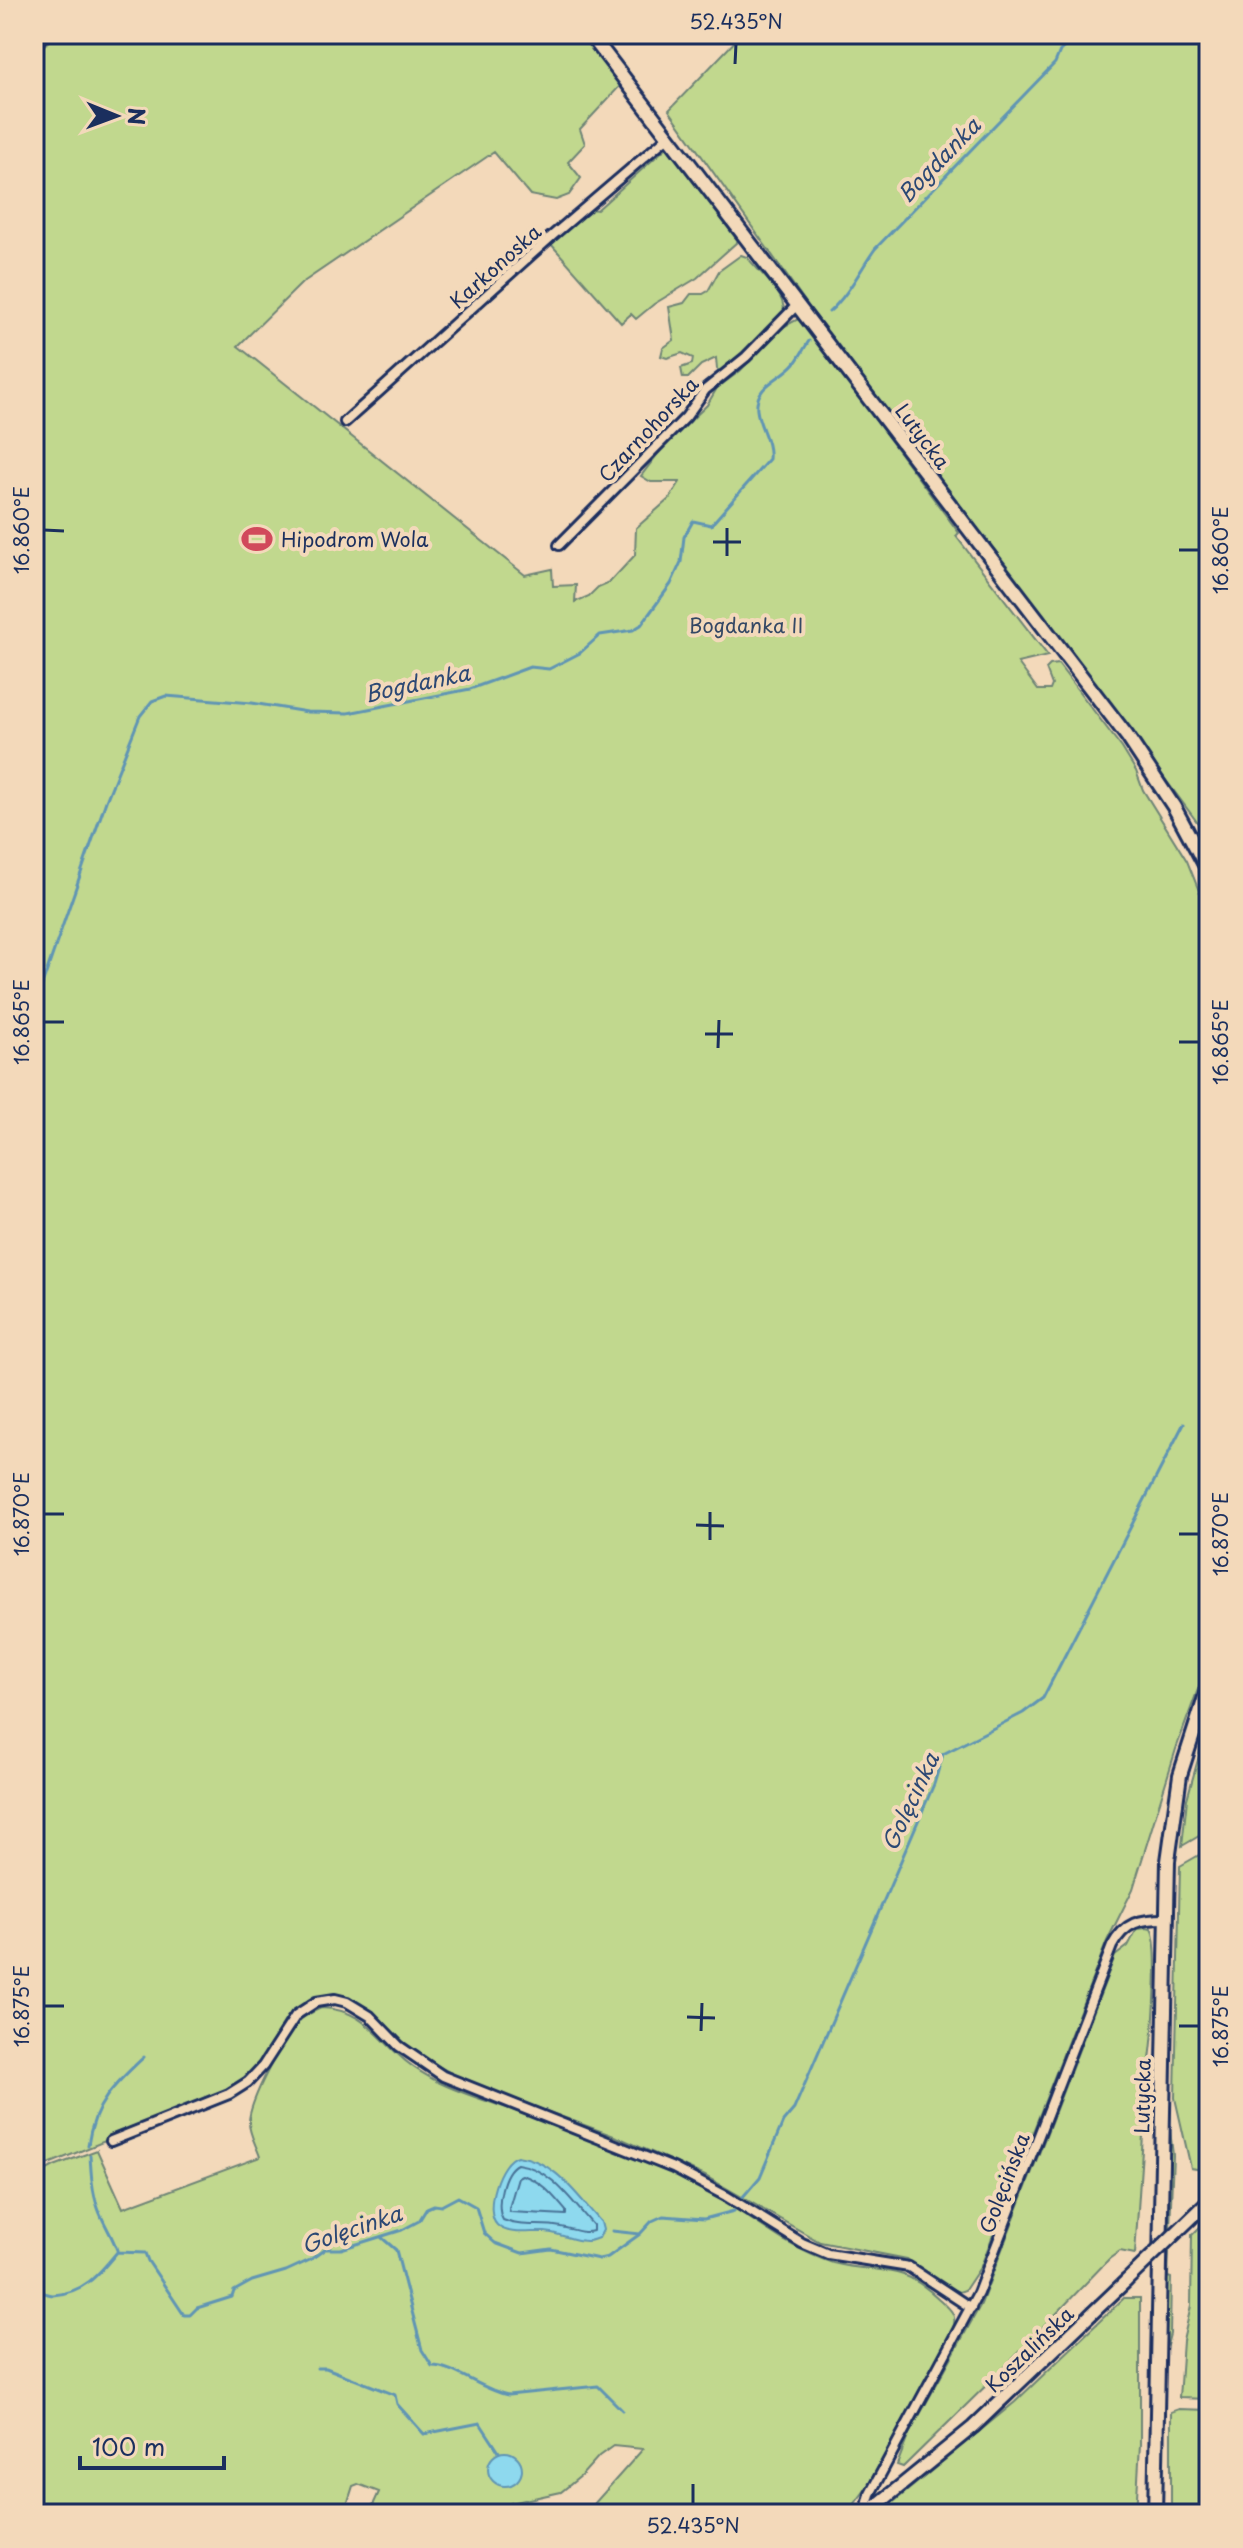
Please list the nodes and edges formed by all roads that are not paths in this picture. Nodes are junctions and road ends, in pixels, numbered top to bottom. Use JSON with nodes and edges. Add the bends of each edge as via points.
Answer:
{"nodes":[{"id":1,"x":590,"y":34,"type":"edge"},
{"id":2,"x":669,"y":136,"type":"junction"},
{"id":3,"x":797,"y":305,"type":"junction"},
{"id":4,"x":345,"y":422,"type":"dead end"},
{"id":5,"x":559,"y":545,"type":"dead end"},
{"id":6,"x":1209,"y":872,"type":"edge"},
{"id":7,"x":1209,"y":1685,"type":"edge"},
{"id":8,"x":1166,"y":1919,"type":"junction"},
{"id":9,"x":111,"y":2141,"type":"dead end"},
{"id":10,"x":1209,"y":2201,"type":"edge"},
{"id":11,"x":971,"y":2308,"type":"junction"},
{"id":12,"x":878,"y":2481,"type":"junction"},
{"id":13,"x":882,"y":2502,"type":"junction"},
{"id":14,"x":868,"y":2512,"type":"edge"},
{"id":15,"x":1155,"y":2514,"type":"edge"}],
"edges":[{"from":1,"to":2,"type":"main road","name":"Lutycka"},
{"from":2,"to":3,"type":"main road","name":"Lutycka"},
{"from":2,"to":4,"type":"street","name":"Karkonoska"},
{"from":3,"to":5,"type":"street","name":"Czarnohorska","via":[[705,390],[686,417]]},
{"from":3,"to":6,"type":"main road","name":"Lutycka","via":[[1127,736]]},
{"from":7,"to":8,"type":"main road","name":"Lutycka","via":[[1176,1790]]},
{"from":8,"to":11,"type":"street","name":"Golęcińska","via":[[1131,1923],[1112,1946]]},
{"from":8,"to":15,"type":"main road","name":"Lutycka"},
{"from":9,"to":11,"type":"street","via":[[239,2088],[263,2066],[296,2015],[316,2002],[335,1999],[370,2016],[411,2056],[443,2076],[673,2168],[828,2254],[909,2267]]},
{"from":10,"to":13,"type":"street","name":"Koszalińska","bridge":true,"via":[[973,2427]]},
{"from":11,"to":12,"type":"street","name":"Golęcińska"},
{"from":12,"to":13,"type":"street"},
{"from":12,"to":14,"type":"street","name":"Golęcińska"},
{"from":13,"to":14,"type":"street","name":"Koszalińska"}]}
